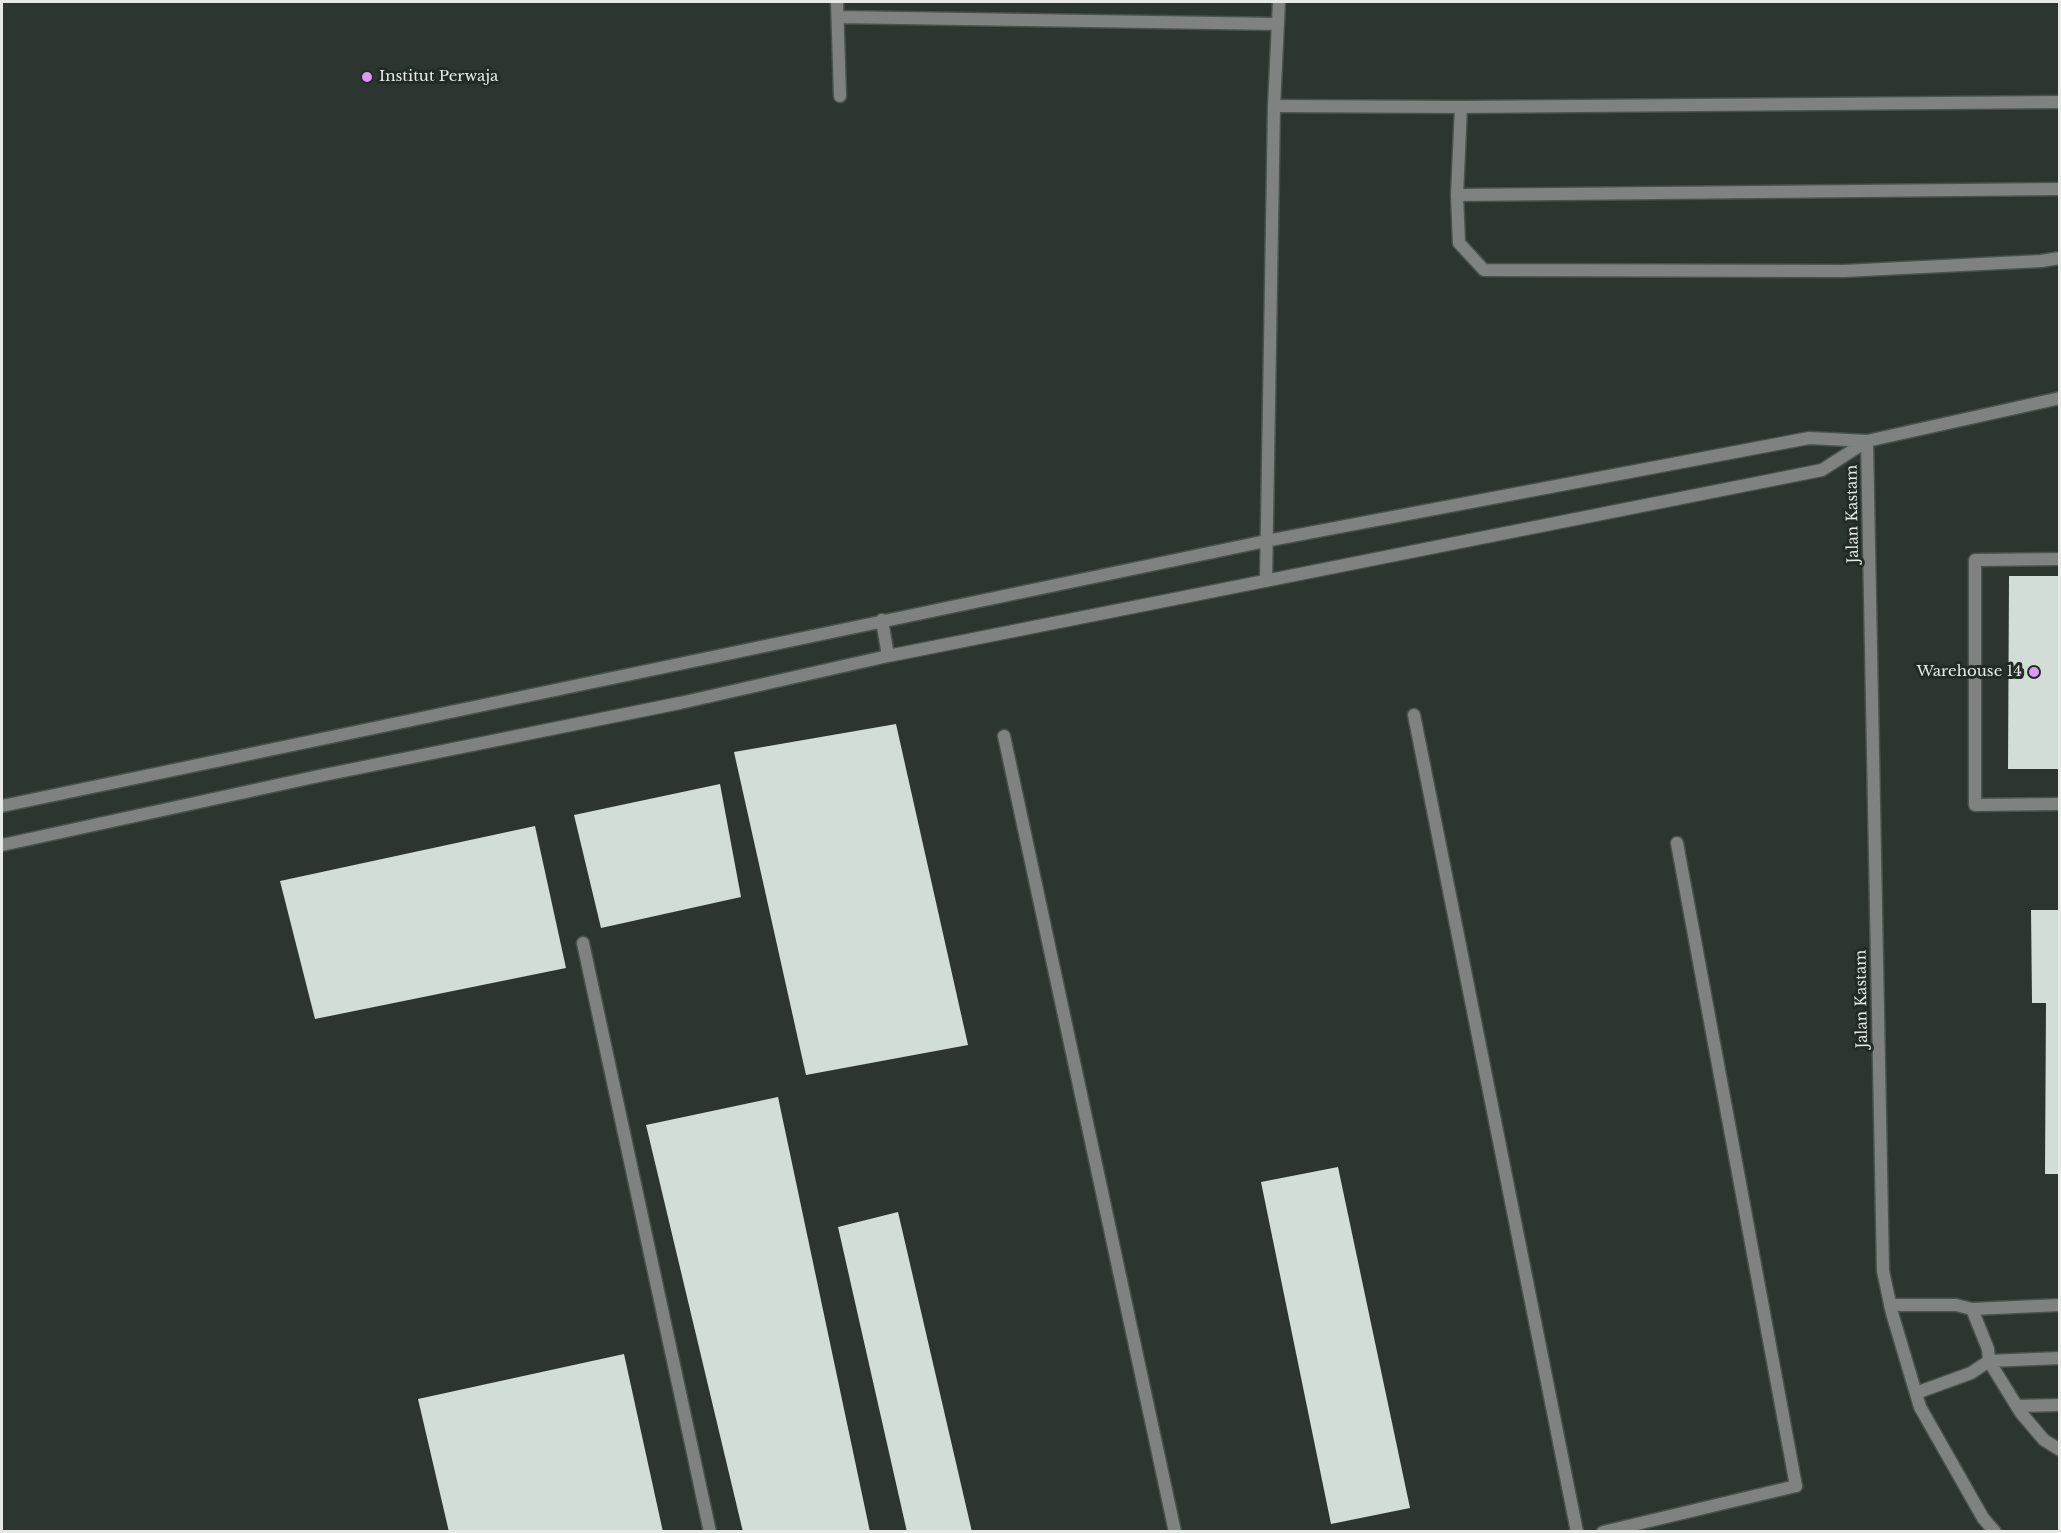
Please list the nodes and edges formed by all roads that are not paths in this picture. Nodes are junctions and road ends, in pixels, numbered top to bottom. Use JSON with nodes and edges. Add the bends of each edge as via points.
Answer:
{"nodes":[{"id":1,"x":837,"y":2,"type":"edge"},
{"id":2,"x":1279,"y":2,"type":"edge"},
{"id":3,"x":838,"y":17,"type":"junction"},
{"id":4,"x":1278,"y":24,"type":"junction"},
{"id":5,"x":840,"y":96,"type":"dead end"},
{"id":6,"x":2060,"y":102,"type":"edge"},
{"id":7,"x":1274,"y":106,"type":"junction"},
{"id":8,"x":1461,"y":107,"type":"junction"},
{"id":9,"x":2060,"y":189,"type":"edge"},
{"id":10,"x":1457,"y":195,"type":"junction"},
{"id":11,"x":2060,"y":258,"type":"edge"},
{"id":12,"x":2060,"y":398,"type":"edge"},
{"id":13,"x":1867,"y":441,"type":"junction"},
{"id":14,"x":1266,"y":542,"type":"junction"},
{"id":15,"x":2060,"y":559,"type":"edge"},
{"id":16,"x":1266,"y":581,"type":"junction"},
{"id":17,"x":882,"y":620,"type":"junction"},
{"id":18,"x":888,"y":656,"type":"junction"},
{"id":19,"x":1414,"y":715,"type":"dead end"},
{"id":20,"x":1004,"y":736,"type":"dead end"},
{"id":21,"x":2060,"y":804,"type":"edge"},
{"id":22,"x":2,"y":806,"type":"edge"},
{"id":23,"x":1677,"y":843,"type":"dead end"},
{"id":24,"x":2,"y":845,"type":"edge"},
{"id":25,"x":583,"y":943,"type":"dead end"},
{"id":26,"x":1890,"y":1305,"type":"junction"},
{"id":27,"x":2060,"y":1305,"type":"edge"},
{"id":28,"x":1972,"y":1309,"type":"junction"},
{"id":29,"x":2060,"y":1358,"type":"edge"},
{"id":30,"x":1989,"y":1361,"type":"junction"},
{"id":31,"x":1916,"y":1393,"type":"junction"},
{"id":32,"x":2060,"y":1405,"type":"edge"},
{"id":33,"x":2017,"y":1406,"type":"junction"},
{"id":34,"x":2060,"y":1450,"type":"edge"},
{"id":35,"x":710,"y":1532,"type":"edge"},
{"id":36,"x":1175,"y":1532,"type":"edge"},
{"id":37,"x":1577,"y":1532,"type":"edge"},
{"id":38,"x":1603,"y":1532,"type":"edge"},
{"id":39,"x":1995,"y":1532,"type":"edge"}],
"edges":[{"from":1,"to":3,"type":"street"},
{"from":2,"to":4,"type":"street"},
{"from":3,"to":4,"type":"street"},
{"from":3,"to":5,"type":"street"},
{"from":4,"to":7,"type":"street"},
{"from":6,"to":8,"type":"street"},
{"from":7,"to":8,"type":"street"},
{"from":7,"to":14,"type":"street"},
{"from":8,"to":10,"type":"street"},
{"from":9,"to":10,"type":"street"},
{"from":10,"to":11,"type":"street","via":[[1459,243],[1484,270],[1844,271]]},
{"from":12,"to":13,"type":"street"},
{"from":13,"to":14,"type":"street","via":[[1809,438]]},
{"from":13,"to":16,"type":"street","via":[[1822,470]]},
{"from":13,"to":26,"type":"street","name":"Jalan Kastam","via":[[1883,1271]]},
{"from":14,"to":16,"type":"street"},
{"from":14,"to":17,"type":"street"},
{"from":15,"to":21,"type":"street","via":[[1975,560],[1975,805]]},
{"from":16,"to":18,"type":"street"},
{"from":17,"to":18,"type":"street"},
{"from":17,"to":22,"type":"street"},
{"from":18,"to":24,"type":"street"},
{"from":19,"to":37,"type":"street"},
{"from":20,"to":36,"type":"street"},
{"from":23,"to":38,"type":"street","via":[[1796,1486]]},
{"from":25,"to":35,"type":"street"},
{"from":26,"to":28,"type":"street","via":[[1956,1305]]},
{"from":26,"to":31,"type":"street","name":"Jalan Kastam"},
{"from":27,"to":28,"type":"street"},
{"from":28,"to":30,"type":"street"},
{"from":29,"to":30,"type":"street"},
{"from":30,"to":31,"type":"street","via":[[1971,1373]]},
{"from":30,"to":33,"type":"street"},
{"from":31,"to":39,"type":"street","name":"Jalan Kastam","via":[[1920,1407],[1983,1518]]},
{"from":32,"to":33,"type":"street"},
{"from":33,"to":34,"type":"street","via":[[2044,1440]]}]}
